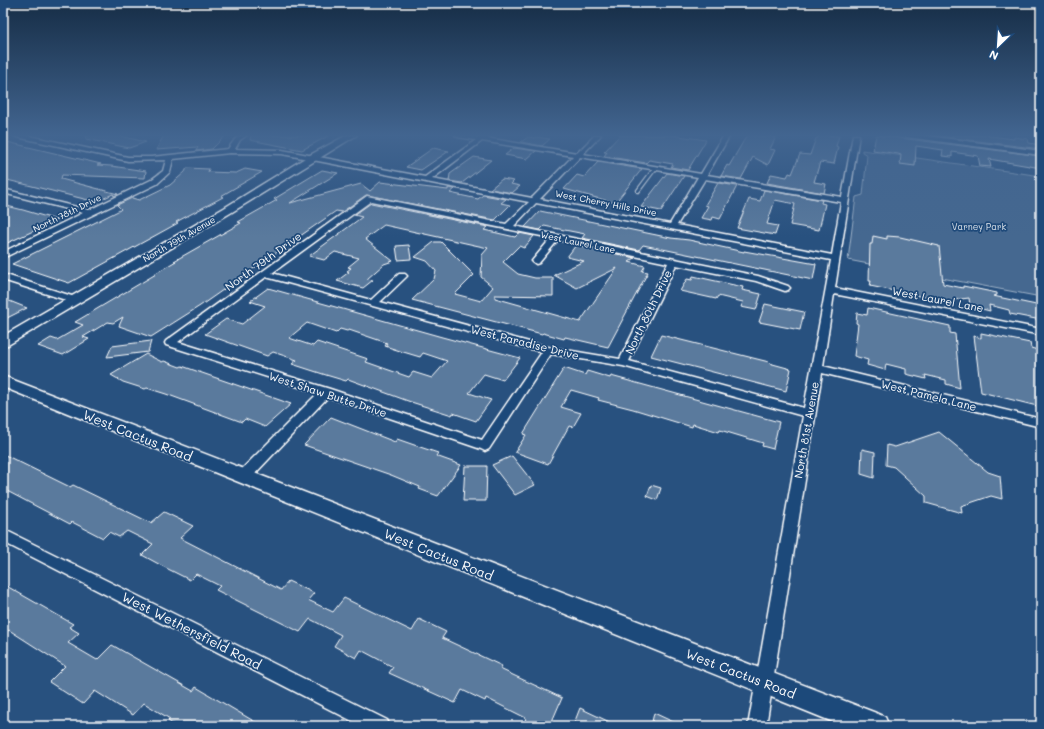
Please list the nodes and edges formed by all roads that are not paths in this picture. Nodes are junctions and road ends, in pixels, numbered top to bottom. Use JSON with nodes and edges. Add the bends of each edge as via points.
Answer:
{"nodes":[{"id":1,"x":167,"y":169,"type":"edge"},
{"id":2,"x":294,"y":169,"type":"edge"},
{"id":3,"x":375,"y":169,"type":"edge"},
{"id":4,"x":441,"y":169,"type":"edge"},
{"id":5,"x":564,"y":169,"type":"edge"},
{"id":6,"x":654,"y":169,"type":"edge"},
{"id":7,"x":661,"y":169,"type":"edge"},
{"id":8,"x":707,"y":169,"type":"edge"},
{"id":9,"x":850,"y":169,"type":"edge"},
{"id":10,"x":703,"y":176,"type":"junction"},
{"id":11,"x":427,"y":179,"type":"junction"},
{"id":12,"x":638,"y":190,"type":"dead end"},
{"id":13,"x":3,"y":191,"type":"edge"},
{"id":14,"x":370,"y":198,"type":"joint"},
{"id":15,"x":534,"y":200,"type":"junction"},
{"id":16,"x":845,"y":200,"type":"junction"},
{"id":17,"x":90,"y":213,"type":"junction"},
{"id":18,"x":673,"y":226,"type":"junction"},
{"id":19,"x":508,"y":227,"type":"junction"},
{"id":20,"x":556,"y":237,"type":"junction"},
{"id":21,"x":3,"y":255,"type":"edge"},
{"id":22,"x":835,"y":258,"type":"junction"},
{"id":23,"x":536,"y":261,"type":"dead end"},
{"id":24,"x":673,"y":261,"type":"junction"},
{"id":25,"x":264,"y":274,"type":"junction"},
{"id":26,"x":402,"y":276,"type":"dead end"},
{"id":27,"x":3,"y":277,"type":"edge"},
{"id":28,"x":786,"y":288,"type":"dead end"},
{"id":29,"x":830,"y":290,"type":"junction"},
{"id":30,"x":75,"y":300,"type":"junction"},
{"id":31,"x":373,"y":303,"type":"junction"},
{"id":32,"x":1041,"y":332,"type":"edge"},
{"id":33,"x":3,"y":342,"type":"edge"},
{"id":34,"x":170,"y":343,"type":"joint"},
{"id":35,"x":548,"y":350,"type":"junction"},
{"id":36,"x":623,"y":363,"type":"junction"},
{"id":37,"x":817,"y":368,"type":"junction"},
{"id":38,"x":3,"y":381,"type":"edge"},
{"id":39,"x":326,"y":392,"type":"junction"},
{"id":40,"x":809,"y":413,"type":"junction"},
{"id":41,"x":1041,"y":423,"type":"edge"},
{"id":42,"x":244,"y":476,"type":"junction"},
{"id":43,"x":3,"y":535,"type":"edge"},
{"id":44,"x":764,"y":682,"type":"junction"},
{"id":45,"x":381,"y":726,"type":"edge"},
{"id":46,"x":756,"y":726,"type":"edge"},
{"id":47,"x":876,"y":726,"type":"edge"}],
"edges":[{"from":1,"to":17,"type":"street","name":"North 78th Drive","via":[[161,178]]},
{"from":2,"to":30,"type":"street","name":"North 79th Avenue"},
{"from":3,"to":11,"type":"street","name":"West Cherry Hills Drive"},
{"from":4,"to":11,"type":"street"},
{"from":5,"to":15,"type":"street"},
{"from":6,"to":12,"type":"lane"},
{"from":7,"to":10,"type":"street"},
{"from":8,"to":10,"type":"street"},
{"from":9,"to":16,"type":"street","name":"North 81st Avenue"},
{"from":10,"to":16,"type":"street"},
{"from":10,"to":18,"type":"street"},
{"from":11,"to":15,"type":"street","name":"West Cherry Hills Drive"},
{"from":13,"to":17,"type":"street"},
{"from":14,"to":19,"type":"street","name":"West Laurel Lane"},
{"from":14,"to":25,"type":"street","name":"North 79th Drive"},
{"from":15,"to":18,"type":"street","name":"West Cherry Hills Drive"},
{"from":15,"to":19,"type":"street"},
{"from":16,"to":22,"type":"street","name":"North 81st Avenue"},
{"from":17,"to":21,"type":"street","name":"North 78th Drive"},
{"from":18,"to":22,"type":"street","name":"West Cherry Hills Drive"},
{"from":19,"to":20,"type":"street","name":"West Laurel Lane"},
{"from":20,"to":23,"type":"street"},
{"from":20,"to":24,"type":"street","name":"West Laurel Lane"},
{"from":22,"to":29,"type":"street","name":"North 81st Avenue"},
{"from":24,"to":28,"type":"street","name":"West Laurel Lane","via":[[758,279]]},
{"from":24,"to":36,"type":"street","name":"North 80th Drive"},
{"from":25,"to":31,"type":"street","name":"West Paradise Drive"},
{"from":25,"to":34,"type":"street","name":"North 79th Drive"},
{"from":26,"to":31,"type":"street"},
{"from":27,"to":30,"type":"street"},
{"from":29,"to":32,"type":"street","name":"West Laurel Lane"},
{"from":29,"to":37,"type":"street","name":"North 81st Avenue"},
{"from":30,"to":33,"type":"street","name":"North 79th Avenue"},
{"from":31,"to":35,"type":"street","name":"West Paradise Drive"},
{"from":34,"to":39,"type":"street","name":"West Shaw Butte Drive"},
{"from":35,"to":36,"type":"street","name":"West Paradise Drive"},
{"from":35,"to":39,"type":"street","name":"West Shaw Butte Drive","via":[[485,446]]},
{"from":36,"to":40,"type":"street","name":"West Paradise Drive"},
{"from":37,"to":40,"type":"street","name":"North 81st Avenue"},
{"from":37,"to":41,"type":"street","name":"West Pamela Lane"},
{"from":38,"to":42,"type":"main road","name":"West Cactus Road"},
{"from":39,"to":42,"type":"street"},
{"from":40,"to":44,"type":"street","name":"North 81st Avenue"},
{"from":42,"to":44,"type":"main road","name":"West Cactus Road"},
{"from":43,"to":45,"type":"street","name":"West Wethersfield Road"},
{"from":44,"to":46,"type":"street","name":"North 81st Avenue"},
{"from":44,"to":47,"type":"main road","name":"West Cactus Road"}]}
